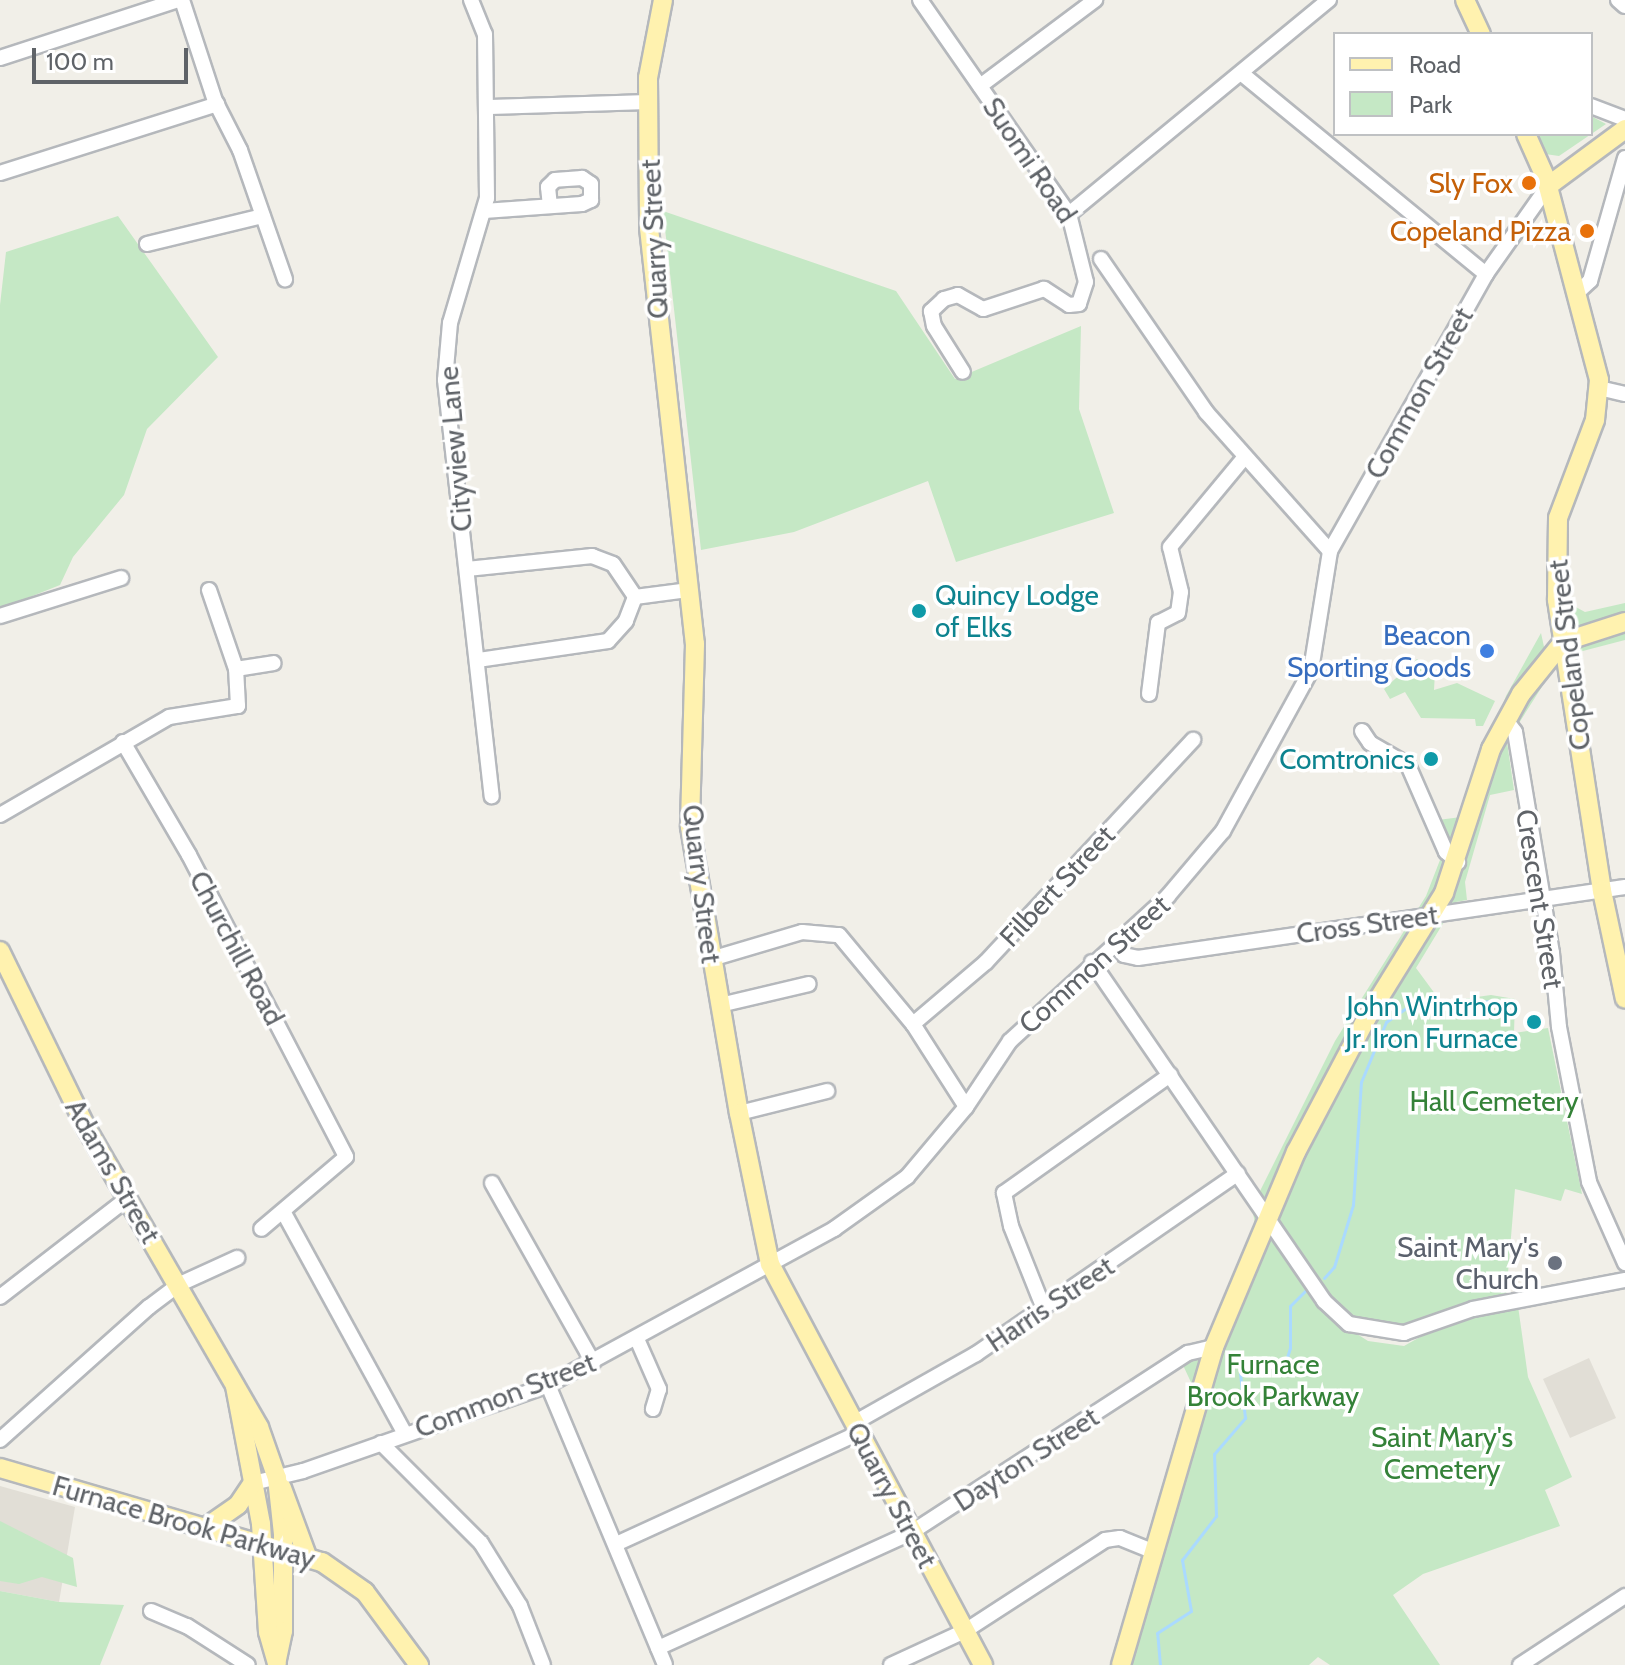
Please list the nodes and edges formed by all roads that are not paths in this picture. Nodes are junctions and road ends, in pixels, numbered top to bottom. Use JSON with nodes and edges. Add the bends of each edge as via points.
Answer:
{"nodes":[{"id":1,"x":180,"y":0,"type":"edge"},
{"id":2,"x":471,"y":0,"type":"edge"},
{"id":3,"x":663,"y":0,"type":"edge"},
{"id":4,"x":920,"y":0,"type":"edge"},
{"id":5,"x":1095,"y":0,"type":"edge"},
{"id":6,"x":1329,"y":0,"type":"edge"},
{"id":7,"x":1465,"y":0,"type":"edge"},
{"id":8,"x":1618,"y":0,"type":"edge"},
{"id":9,"x":1625,"y":6,"type":"edge"},
{"id":10,"x":1480,"y":32,"type":"edge"},
{"id":11,"x":0,"y":58,"type":"edge"},
{"id":12,"x":1241,"y":73,"type":"junction"},
{"id":13,"x":980,"y":86,"type":"junction"},
{"id":14,"x":649,"y":102,"type":"junction"},
{"id":15,"x":217,"y":104,"type":"junction"},
{"id":16,"x":489,"y":107,"type":"junction"},
{"id":17,"x":1593,"y":107,"type":"edge"},
{"id":18,"x":1625,"y":119,"type":"edge"},
{"id":19,"x":1625,"y":129,"type":"edge"},
{"id":20,"x":1527,"y":136,"type":"edge"},
{"id":21,"x":1625,"y":158,"type":"edge"},
{"id":22,"x":0,"y":173,"type":"edge"},
{"id":23,"x":1548,"y":186,"type":"junction"},
{"id":24,"x":550,"y":206,"type":"dead end"},
{"id":25,"x":484,"y":211,"type":"junction"},
{"id":26,"x":1069,"y":214,"type":"junction"},
{"id":27,"x":263,"y":216,"type":"junction"},
{"id":28,"x":147,"y":244,"type":"dead end"},
{"id":29,"x":1101,"y":259,"type":"dead end"},
{"id":30,"x":1486,"y":274,"type":"junction"},
{"id":31,"x":285,"y":279,"type":"dead end"},
{"id":32,"x":1577,"y":293,"type":"junction"},
{"id":33,"x":963,"y":372,"type":"dead end"},
{"id":34,"x":1599,"y":388,"type":"junction"},
{"id":35,"x":1625,"y":394,"type":"edge"},
{"id":36,"x":1244,"y":458,"type":"junction"},
{"id":37,"x":1330,"y":551,"type":"junction"},
{"id":38,"x":467,"y":569,"type":"junction"},
{"id":39,"x":121,"y":578,"type":"dead end"},
{"id":40,"x":209,"y":590,"type":"dead end"},
{"id":41,"x":688,"y":590,"type":"junction"},
{"id":42,"x":635,"y":597,"type":"junction"},
{"id":43,"x":0,"y":616,"type":"edge"},
{"id":44,"x":1625,"y":622,"type":"edge"},
{"id":45,"x":1563,"y":642,"type":"junction"},
{"id":46,"x":477,"y":660,"type":"junction"},
{"id":47,"x":274,"y":663,"type":"dead end"},
{"id":48,"x":236,"y":669,"type":"junction"},
{"id":49,"x":1149,"y":694,"type":"dead end"},
{"id":50,"x":1506,"y":720,"type":"junction"},
{"id":51,"x":1362,"y":731,"type":"dead end"},
{"id":52,"x":1193,"y":740,"type":"dead end"},
{"id":53,"x":123,"y":742,"type":"junction"},
{"id":54,"x":492,"y":796,"type":"dead end"},
{"id":55,"x":0,"y":815,"type":"edge"},
{"id":56,"x":1458,"y":862,"type":"junction"},
{"id":57,"x":1625,"y":887,"type":"edge"},
{"id":58,"x":1602,"y":891,"type":"junction"},
{"id":59,"x":1543,"y":898,"type":"junction"},
{"id":60,"x":1434,"y":914,"type":"junction"},
{"id":61,"x":1115,"y":944,"type":"junction"},
{"id":62,"x":0,"y":951,"type":"edge"},
{"id":63,"x":711,"y":959,"type":"junction"},
{"id":64,"x":1092,"y":962,"type":"junction"},
{"id":65,"x":809,"y":984,"type":"dead end"},
{"id":66,"x":1625,"y":999,"type":"edge"},
{"id":67,"x":720,"y":1005,"type":"junction"},
{"id":68,"x":913,"y":1024,"type":"junction"},
{"id":69,"x":1170,"y":1075,"type":"junction"},
{"id":70,"x":827,"y":1091,"type":"dead end"},
{"id":71,"x":966,"y":1107,"type":"junction"},
{"id":72,"x":739,"y":1113,"type":"junction"},
{"id":73,"x":1238,"y":1173,"type":"junction"},
{"id":74,"x":492,"y":1183,"type":"dead end"},
{"id":75,"x":127,"y":1199,"type":"junction"},
{"id":76,"x":284,"y":1213,"type":"junction"},
{"id":77,"x":1267,"y":1215,"type":"junction"},
{"id":78,"x":261,"y":1229,"type":"dead end"},
{"id":79,"x":237,"y":1258,"type":"dead end"},
{"id":80,"x":1625,"y":1263,"type":"edge"},
{"id":81,"x":770,"y":1264,"type":"junction"},
{"id":82,"x":1625,"y":1280,"type":"edge"},
{"id":83,"x":180,"y":1284,"type":"junction"},
{"id":84,"x":0,"y":1297,"type":"edge"},
{"id":85,"x":1044,"y":1309,"type":"junction"},
{"id":86,"x":637,"y":1339,"type":"junction"},
{"id":87,"x":1214,"y":1347,"type":"junction"},
{"id":88,"x":593,"y":1362,"type":"junction"},
{"id":89,"x":548,"y":1385,"type":"junction"},
{"id":90,"x":235,"y":1386,"type":"junction"},
{"id":91,"x":653,"y":1409,"type":"dead end"},
{"id":92,"x":856,"y":1428,"type":"junction"},
{"id":93,"x":405,"y":1434,"type":"junction"},
{"id":94,"x":0,"y":1440,"type":"edge"},
{"id":95,"x":381,"y":1443,"type":"junction"},
{"id":96,"x":0,"y":1468,"type":"edge"},
{"id":97,"x":277,"y":1478,"type":"junction"},
{"id":98,"x":253,"y":1483,"type":"junction"},
{"id":99,"x":205,"y":1528,"type":"junction"},
{"id":100,"x":912,"y":1532,"type":"junction"},
{"id":101,"x":262,"y":1542,"type":"junction"},
{"id":102,"x":616,"y":1544,"type":"junction"},
{"id":103,"x":283,"y":1548,"type":"junction"},
{"id":104,"x":1155,"y":1552,"type":"junction"},
{"id":105,"x":315,"y":1559,"type":"junction"},
{"id":106,"x":283,"y":1585,"type":"junction"},
{"id":107,"x":1625,"y":1596,"type":"edge"},
{"id":108,"x":151,"y":1611,"type":"dead end"},
{"id":109,"x":965,"y":1631,"type":"junction"},
{"id":110,"x":658,"y":1648,"type":"junction"},
{"id":111,"x":277,"y":1662,"type":"edge"},
{"id":112,"x":248,"y":1665,"type":"edge"},
{"id":113,"x":419,"y":1665,"type":"edge"},
{"id":114,"x":543,"y":1665,"type":"edge"},
{"id":115,"x":665,"y":1665,"type":"edge"},
{"id":116,"x":891,"y":1665,"type":"edge"},
{"id":117,"x":983,"y":1665,"type":"edge"},
{"id":118,"x":1121,"y":1665,"type":"edge"},
{"id":119,"x":1520,"y":1665,"type":"edge"}],
"edges":[{"from":1,"to":11,"type":"street"},
{"from":1,"to":15,"type":"street"},
{"from":2,"to":16,"type":"street","name":"Cityview Lane","via":[[485,34]]},
{"from":3,"to":14,"type":"main road","name":"Quarry Street","via":[[650,57]]},
{"from":4,"to":13,"type":"street","name":"Suomi Road"},
{"from":5,"to":13,"type":"street"},
{"from":6,"to":12,"type":"street"},
{"from":7,"to":10,"type":"main road"},
{"from":8,"to":9,"type":"street"},
{"from":12,"to":26,"type":"street"},
{"from":12,"to":30,"type":"street"},
{"from":13,"to":26,"type":"street","name":"Suomi Road"},
{"from":14,"to":16,"type":"street"},
{"from":14,"to":41,"type":"main road","name":"Quarry Street","via":[[649,228]]},
{"from":15,"to":22,"type":"street"},
{"from":15,"to":27,"type":"street"},
{"from":16,"to":25,"type":"street","name":"Cityview Lane"},
{"from":17,"to":18,"type":"street"},
{"from":19,"to":23,"type":"main road","name":"Common Street"},
{"from":20,"to":23,"type":"main road","name":"Copeland Street"},
{"from":21,"to":32,"type":"street","via":[[1590,281]]},
{"from":23,"to":30,"type":"street","name":"Common Street"},
{"from":23,"to":32,"type":"main road","name":"Copeland Street"},
{"from":24,"to":25,"type":"street"},
{"from":25,"to":38,"type":"street","name":"Cityview Lane","via":[[446,350]]},
{"from":26,"to":33,"type":"street","name":"Suomi Road","via":[[1077,230],[1085,296],[1079,304],[1069,305],[1050,291],[1031,291],[988,309],[958,295],[931,311],[934,326]]},
{"from":27,"to":28,"type":"street"},
{"from":27,"to":31,"type":"street"},
{"from":29,"to":36,"type":"street","via":[[1206,412]]},
{"from":30,"to":37,"type":"street","name":"Common Street"},
{"from":32,"to":34,"type":"main road","name":"Copeland Street"},
{"from":34,"to":35,"type":"street"},
{"from":34,"to":45,"type":"main road","name":"Copeland Street","via":[[1592,429],[1558,518]]},
{"from":36,"to":37,"type":"street"},
{"from":36,"to":49,"type":"street","via":[[1170,547],[1181,592],[1178,613],[1158,623]]},
{"from":37,"to":61,"type":"street","name":"Common Street","via":[[1311,670],[1266,759],[1198,864]]},
{"from":38,"to":42,"type":"street","via":[[592,556],[613,564]]},
{"from":38,"to":46,"type":"street","name":"Cityview Lane"},
{"from":39,"to":43,"type":"street"},
{"from":40,"to":48,"type":"street"},
{"from":41,"to":42,"type":"street"},
{"from":41,"to":63,"type":"main road","name":"Quarry Street","via":[[695,644],[690,827]]},
{"from":42,"to":46,"type":"street","via":[[626,621],[608,641]]},
{"from":44,"to":45,"type":"main road"},
{"from":45,"to":50,"type":"main road","via":[[1532,677]]},
{"from":45,"to":58,"type":"main road","name":"Copeland Street"},
{"from":46,"to":54,"type":"street","name":"Cityview Lane"},
{"from":47,"to":48,"type":"street"},
{"from":48,"to":53,"type":"street","via":[[238,706],[169,717]]},
{"from":50,"to":56,"type":"main road","via":[[1488,759]]},
{"from":50,"to":59,"type":"street","name":"Crescent Street","via":[[1514,728]]},
{"from":51,"to":56,"type":"street","via":[[1370,743],[1408,765],[1446,852]]},
{"from":52,"to":68,"type":"street","name":"Filbert Street","via":[[986,962]]},
{"from":53,"to":55,"type":"street"},
{"from":53,"to":76,"type":"street","name":"Churchill Road","via":[[189,855],[346,1157]]},
{"from":56,"to":60,"type":"main road"},
{"from":57,"to":58,"type":"street","name":"Cross Street"},
{"from":58,"to":59,"type":"street","name":"Cross Street"},
{"from":58,"to":66,"type":"main road","name":"Copeland Street"},
{"from":59,"to":60,"type":"street","name":"Cross Street"},
{"from":59,"to":80,"type":"street","name":"Crescent Street","via":[[1559,1027],[1589,1182]]},
{"from":60,"to":61,"type":"street","name":"Cross Street","via":[[1138,958],[1124,955]]},
{"from":60,"to":77,"type":"main road","via":[[1349,1049]]},
{"from":61,"to":64,"type":"street","name":"Common Street"},
{"from":62,"to":75,"type":"main road","name":"Adams Street"},
{"from":63,"to":67,"type":"main road","name":"Quarry Street"},
{"from":63,"to":68,"type":"street","via":[[802,932],[839,935]]},
{"from":64,"to":69,"type":"street"},
{"from":64,"to":71,"type":"street","name":"Common Street","via":[[1010,1041]]},
{"from":65,"to":67,"type":"street"},
{"from":67,"to":72,"type":"main road","name":"Quarry Street"},
{"from":68,"to":71,"type":"street"},
{"from":69,"to":73,"type":"street"},
{"from":69,"to":85,"type":"street","via":[[1004,1193],[1011,1226]]},
{"from":70,"to":72,"type":"street"},
{"from":71,"to":81,"type":"street","name":"Common Street","via":[[896,1186]]},
{"from":72,"to":81,"type":"main road","name":"Quarry Street"},
{"from":73,"to":77,"type":"street"},
{"from":73,"to":85,"type":"street","name":"Harris Street"},
{"from":74,"to":88,"type":"street"},
{"from":75,"to":83,"type":"main road","name":"Adams Street"},
{"from":75,"to":84,"type":"street"},
{"from":76,"to":78,"type":"street"},
{"from":76,"to":93,"type":"street"},
{"from":77,"to":82,"type":"street","via":[[1330,1308],[1367,1330],[1404,1333],[1473,1309]]},
{"from":77,"to":87,"type":"main road"},
{"from":79,"to":83,"type":"street"},
{"from":81,"to":86,"type":"street","name":"Common Street"},
{"from":81,"to":92,"type":"main road","name":"Quarry Street"},
{"from":83,"to":90,"type":"main road","name":"Adams Street"},
{"from":83,"to":94,"type":"street"},
{"from":85,"to":92,"type":"street","name":"Harris Street"},
{"from":86,"to":88,"type":"street","name":"Common Street"},
{"from":86,"to":91,"type":"street","via":[[659,1389]]},
{"from":87,"to":100,"type":"street","name":"Dayton Street","via":[[1188,1353]]},
{"from":87,"to":104,"type":"main road"},
{"from":88,"to":89,"type":"street","name":"Common Street"},
{"from":89,"to":93,"type":"street","name":"Common Street"},
{"from":89,"to":102,"type":"street"},
{"from":90,"to":97,"type":"main road","name":"Adams Street","via":[[249,1403]]},
{"from":90,"to":98,"type":"main road","name":"Adams Street"},
{"from":92,"to":100,"type":"main road","name":"Quarry Street"},
{"from":92,"to":102,"type":"street","name":"Harris Street"},
{"from":93,"to":95,"type":"street","name":"Common Street"},
{"from":95,"to":97,"type":"street","name":"Common Street"},
{"from":95,"to":114,"type":"street","via":[[481,1543],[520,1606]]},
{"from":96,"to":99,"type":"main road","name":"Furnace Brook Parkway"},
{"from":97,"to":98,"type":"street","name":"Common Street"},
{"from":97,"to":103,"type":"main road","name":"Adams Street"},
{"from":97,"to":105,"type":"main road"},
{"from":98,"to":99,"type":"main road","via":[[238,1505]]},
{"from":98,"to":101,"type":"main road","name":"Adams Street"},
{"from":99,"to":101,"type":"main road","name":"Furnace Brook Parkway"},
{"from":100,"to":109,"type":"main road","name":"Quarry Street"},
{"from":100,"to":110,"type":"street","name":"Dayton Street"},
{"from":101,"to":103,"type":"main road","name":"Furnace Brook Parkway"},
{"from":101,"to":111,"type":"main road","name":"Adams Street","via":[[268,1632]]},
{"from":102,"to":110,"type":"street"},
{"from":103,"to":105,"type":"main road","name":"Furnace Brook Parkway"},
{"from":103,"to":106,"type":"main road","name":"Adams Street"},
{"from":104,"to":109,"type":"street","via":[[1120,1538],[1105,1540]]},
{"from":104,"to":118,"type":"main road"},
{"from":105,"to":106,"type":"main road"},
{"from":105,"to":113,"type":"main road","name":"Furnace Brook Parkway","via":[[365,1592]]},
{"from":106,"to":111,"type":"main road","name":"Adams Street","via":[[283,1638]]},
{"from":107,"to":119,"type":"street"},
{"from":108,"to":112,"type":"street","via":[[187,1626]]},
{"from":109,"to":116,"type":"street"},
{"from":109,"to":117,"type":"main road","name":"Quarry Street"},
{"from":110,"to":115,"type":"street"}]}
